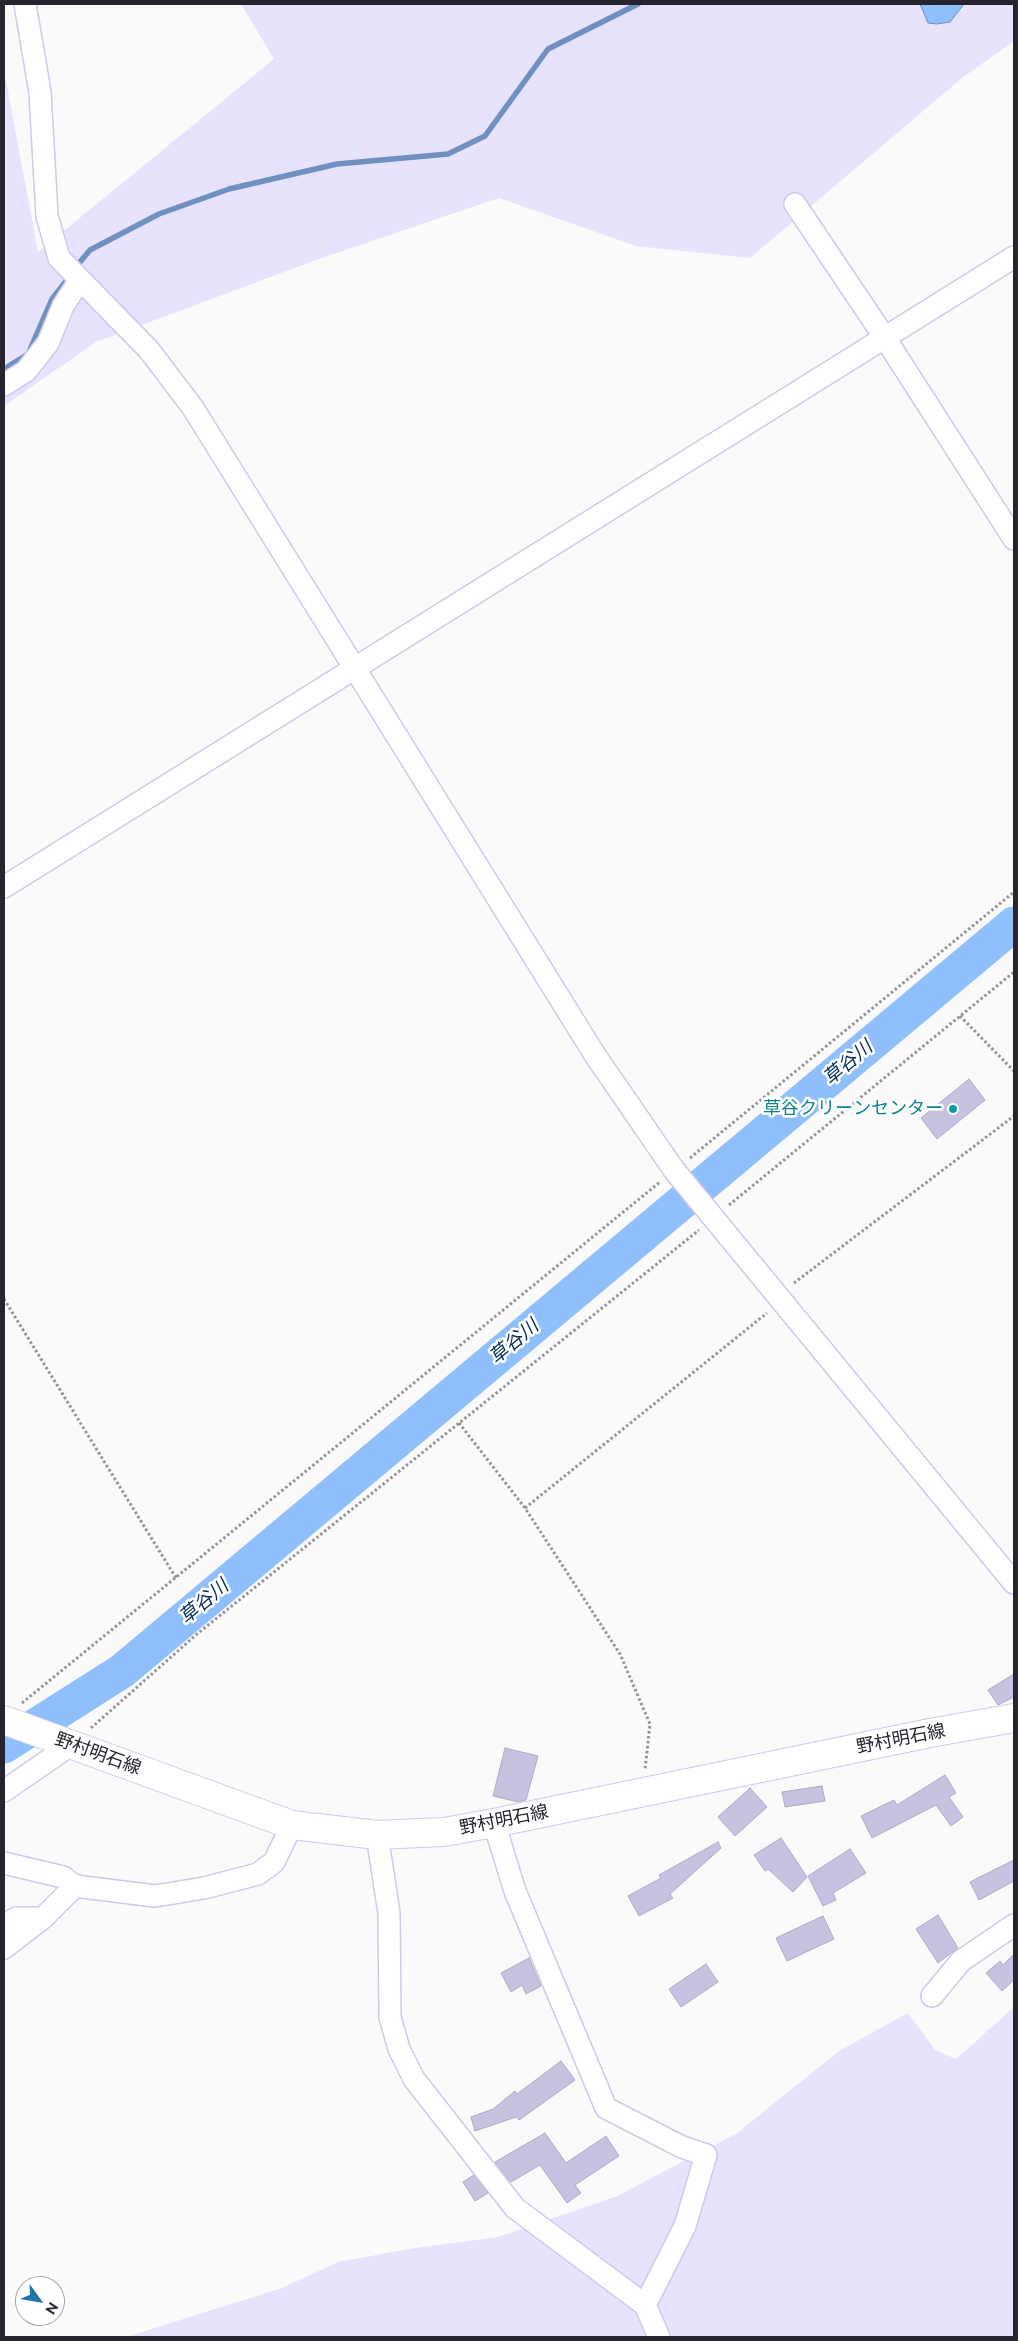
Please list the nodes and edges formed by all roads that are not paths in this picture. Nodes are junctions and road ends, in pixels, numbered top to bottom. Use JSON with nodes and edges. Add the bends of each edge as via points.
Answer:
{"nodes":[{"id":1,"x":24,"y":4,"type":"edge"},
{"id":2,"x":795,"y":204,"type":"dead end"},
{"id":3,"x":1014,"y":256,"type":"edge"},
{"id":4,"x":80,"y":280,"type":"junction"},
{"id":5,"x":885,"y":338,"type":"junction"},
{"id":6,"x":4,"y":385,"type":"edge"},
{"id":7,"x":1014,"y":539,"type":"edge"},
{"id":8,"x":354,"y":669,"type":"junction"},
{"id":9,"x":4,"y":887,"type":"edge"},
{"id":10,"x":1014,"y":1583,"type":"edge"},
{"id":11,"x":11,"y":1713,"type":"edge"},
{"id":12,"x":1014,"y":1718,"type":"edge"},
{"id":13,"x":72,"y":1744,"type":"junction"},
{"id":14,"x":4,"y":1792,"type":"edge"},
{"id":15,"x":494,"y":1823,"type":"junction"},
{"id":16,"x":292,"y":1825,"type":"junction"},
{"id":17,"x":377,"y":1835,"type":"junction"},
{"id":18,"x":4,"y":1863,"type":"edge"},
{"id":19,"x":75,"y":1886,"type":"junction"},
{"id":20,"x":43,"y":1918,"type":"junction"},
{"id":21,"x":4,"y":1924,"type":"edge"},
{"id":22,"x":1014,"y":1925,"type":"edge"},
{"id":23,"x":4,"y":1948,"type":"edge"},
{"id":24,"x":932,"y":1996,"type":"dead end"},
{"id":25,"x":645,"y":2305,"type":"junction"},
{"id":26,"x":659,"y":2337,"type":"edge"}],
"edges":[{"from":1,"to":4,"type":"street","via":[[40,92],[47,216],[59,258]]},
{"from":2,"to":5,"type":"street"},
{"from":3,"to":5,"type":"street"},
{"from":4,"to":6,"type":"street","via":[[63,306],[48,343],[26,372]]},
{"from":4,"to":8,"type":"street","via":[[149,350],[193,408]]},
{"from":5,"to":7,"type":"street"},
{"from":5,"to":8,"type":"street"},
{"from":8,"to":9,"type":"street"},
{"from":8,"to":10,"type":"street","via":[[595,1055],[674,1170]]},
{"from":11,"to":13,"type":"main road","name":"野村明石線"},
{"from":12,"to":15,"type":"main road","name":"野村明石線"},
{"from":13,"to":14,"type":"street"},
{"from":13,"to":16,"type":"main road","name":"野村明石線"},
{"from":15,"to":17,"type":"main road","name":"野村明石線","via":[[444,1832]]},
{"from":15,"to":25,"type":"street","via":[[515,1891],[606,2108],[682,2147],[706,2155],[685,2226]]},
{"from":16,"to":17,"type":"main road","name":"野村明石線"},
{"from":16,"to":19,"type":"street","via":[[274,1862],[258,1874],[155,1896]]},
{"from":17,"to":25,"type":"street","via":[[389,1913],[390,2017],[399,2049],[414,2079],[515,2208]]},
{"from":18,"to":19,"type":"street","via":[[63,1877]]},
{"from":19,"to":20,"type":"street"},
{"from":20,"to":21,"type":"street","via":[[16,1918]]},
{"from":20,"to":23,"type":"street"},
{"from":22,"to":24,"type":"street","via":[[961,1961]]},
{"from":25,"to":26,"type":"street"}]}
